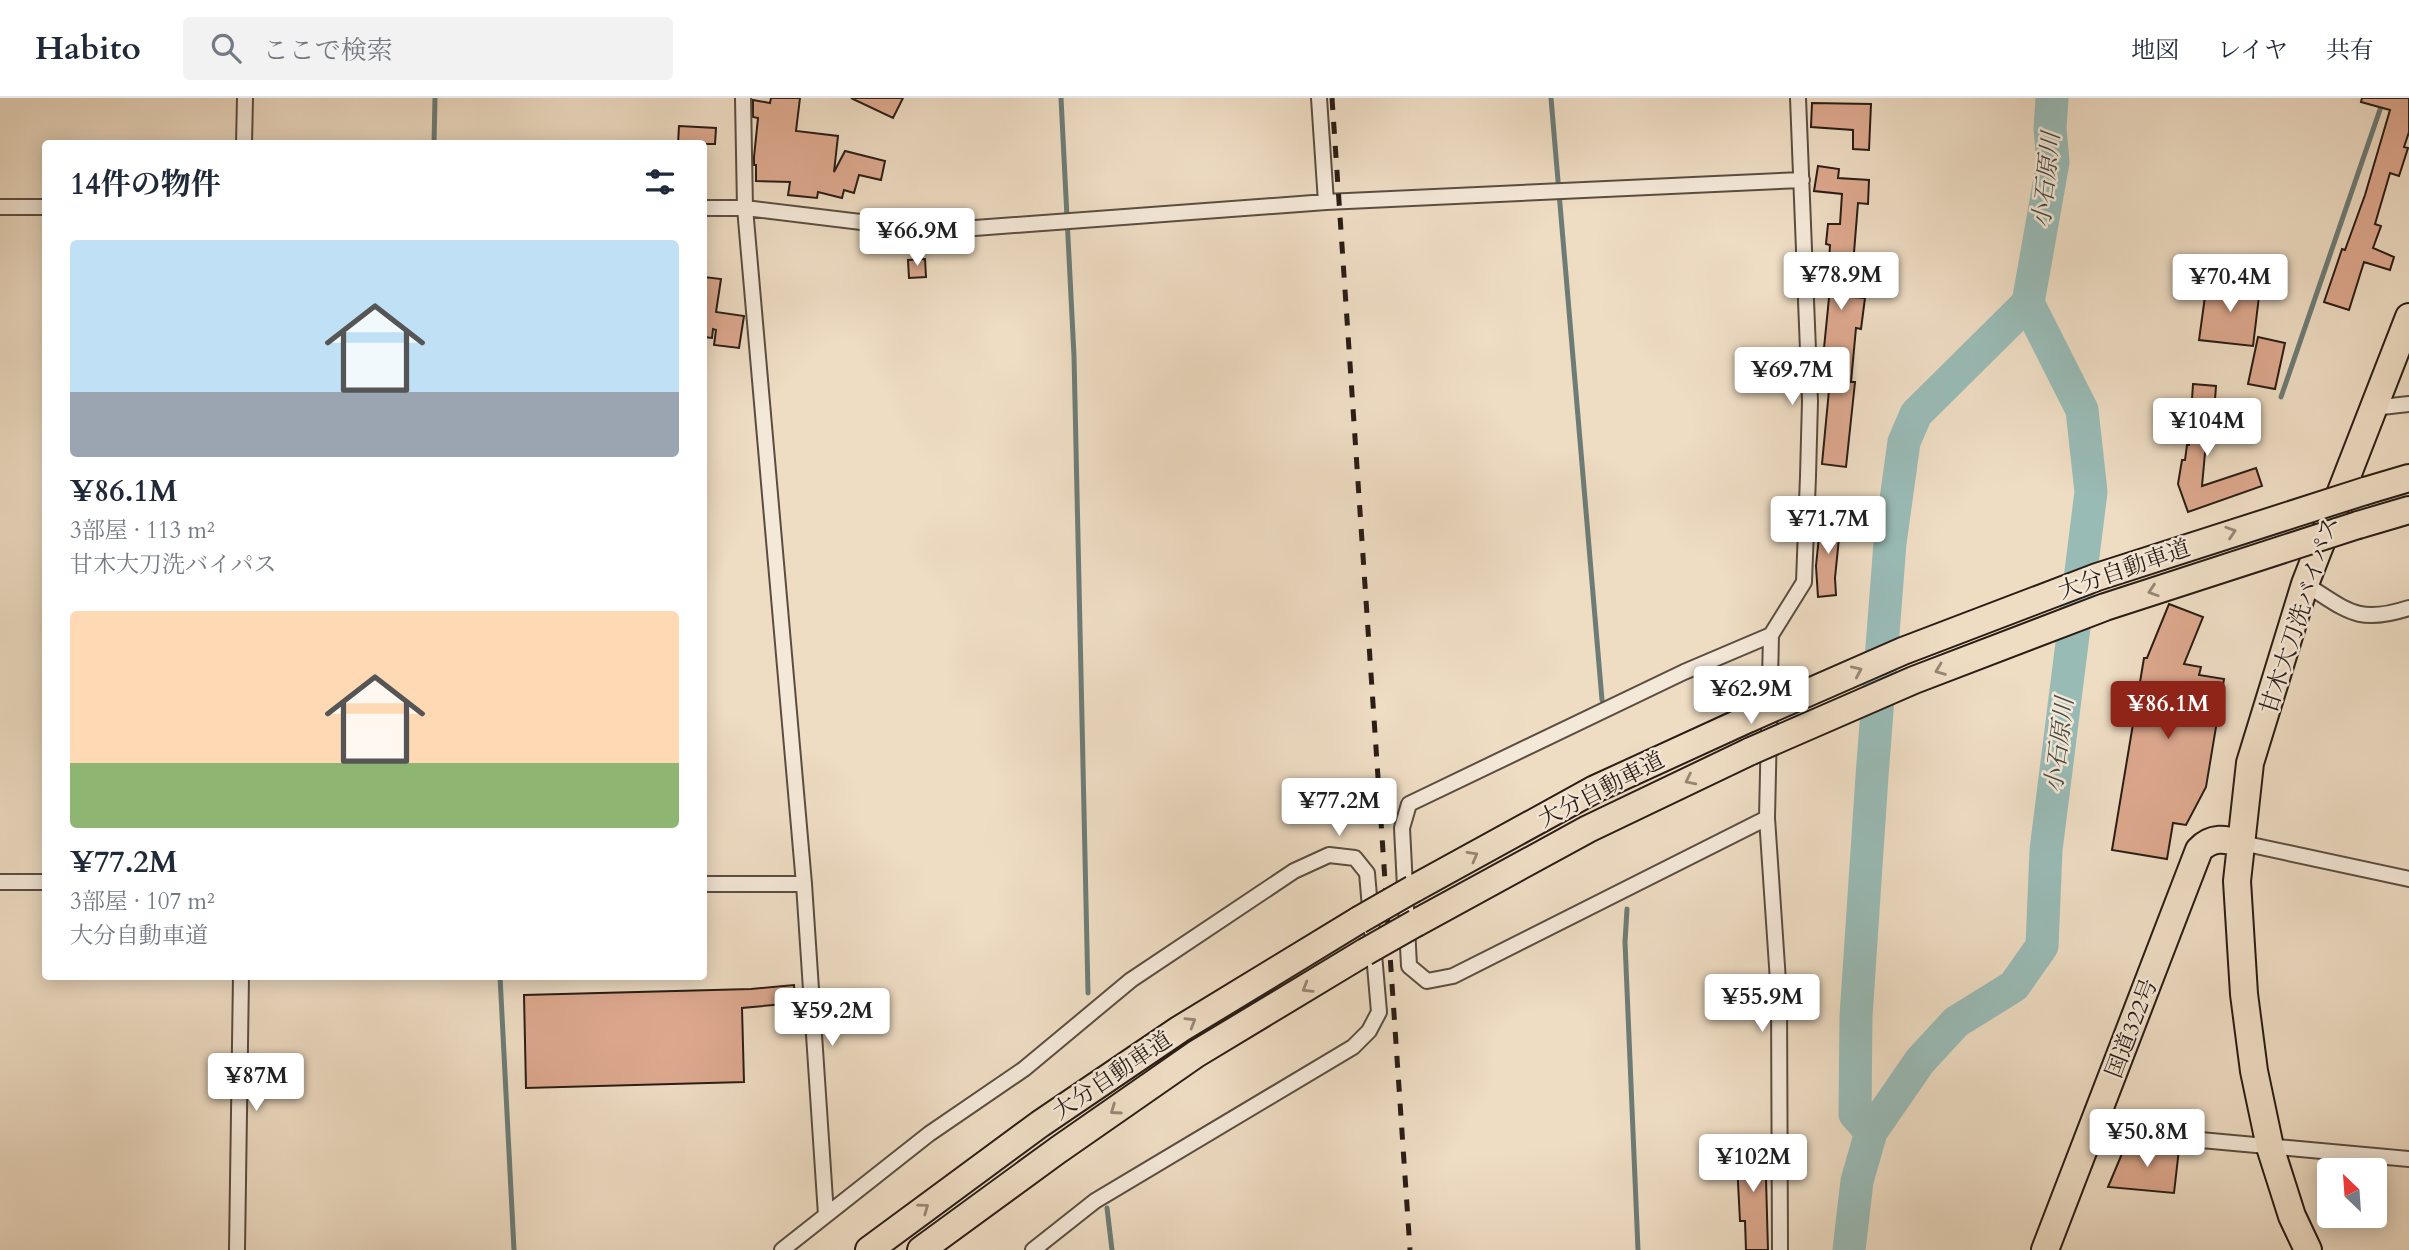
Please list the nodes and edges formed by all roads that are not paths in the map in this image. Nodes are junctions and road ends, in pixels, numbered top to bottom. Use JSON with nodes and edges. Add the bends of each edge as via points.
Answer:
{"nodes":[{"id":1,"x":245,"y":98,"type":"edge"},
{"id":2,"x":743,"y":98,"type":"edge"},
{"id":3,"x":1319,"y":98,"type":"edge"},
{"id":4,"x":1798,"y":98,"type":"edge"},
{"id":5,"x":244,"y":140,"type":"edge"},
{"id":6,"x":1802,"y":180,"type":"junction"},
{"id":7,"x":1326,"y":202,"type":"junction"},
{"id":8,"x":0,"y":207,"type":"edge"},
{"id":9,"x":42,"y":207,"type":"edge"},
{"id":10,"x":707,"y":208,"type":"edge"},
{"id":11,"x":746,"y":208,"type":"junction"},
{"id":12,"x":2409,"y":317,"type":"edge"},
{"id":13,"x":2409,"y":404,"type":"edge"},
{"id":14,"x":2373,"y":408,"type":"junction"},
{"id":15,"x":2409,"y":478,"type":"edge"},
{"id":16,"x":2409,"y":510,"type":"edge"},
{"id":17,"x":2305,"y":584,"type":"junction"},
{"id":18,"x":2409,"y":608,"type":"edge"},
{"id":19,"x":1771,"y":635,"type":"junction"},
{"id":20,"x":1767,"y":818,"type":"junction"},
{"id":21,"x":2242,"y":843,"type":"junction"},
{"id":22,"x":2409,"y":879,"type":"edge"},
{"id":23,"x":0,"y":882,"type":"edge"},
{"id":24,"x":42,"y":882,"type":"edge"},
{"id":25,"x":707,"y":884,"type":"edge"},
{"id":26,"x":804,"y":884,"type":"junction"},
{"id":27,"x":240,"y":980,"type":"edge"},
{"id":28,"x":2092,"y":1130,"type":"junction"},
{"id":29,"x":2270,"y":1147,"type":"junction"},
{"id":30,"x":2409,"y":1159,"type":"edge"},
{"id":31,"x":826,"y":1215,"type":"junction"},
{"id":32,"x":237,"y":1250,"type":"edge"},
{"id":33,"x":782,"y":1250,"type":"edge"},
{"id":34,"x":869,"y":1250,"type":"edge"},
{"id":35,"x":921,"y":1250,"type":"edge"},
{"id":36,"x":1033,"y":1250,"type":"edge"},
{"id":37,"x":1780,"y":1250,"type":"edge"},
{"id":38,"x":2045,"y":1250,"type":"edge"},
{"id":39,"x":2308,"y":1250,"type":"edge"}],
"edges":[{"from":1,"to":5,"type":"street"},
{"from":2,"to":11,"type":"street"},
{"from":3,"to":7,"type":"street"},
{"from":4,"to":6,"type":"street"},
{"from":6,"to":7,"type":"street"},
{"from":6,"to":19,"type":"street","via":[[1810,401],[1804,582]]},
{"from":7,"to":11,"type":"street","via":[[935,231]]},
{"from":8,"to":9,"type":"street"},
{"from":10,"to":11,"type":"street"},
{"from":11,"to":26,"type":"street"},
{"from":12,"to":14,"type":"highway","name":"甘木大刀洗バイパス"},
{"from":13,"to":14,"type":"street"},
{"from":14,"to":17,"type":"highway","name":"甘木大刀洗バイパス"},
{"from":34,"to":15,"type":"highway","name":"大分自動車道","one_way":true,"bridge":true,"via":[[1040,1124],[1170,1036],[1359,920],[1595,789],[1903,651],[2097,577]]},
{"from":16,"to":35,"type":"highway","name":"大分自動車道","one_way":true,"bridge":true,"via":[[2105,607],[1914,680],[1751,751],[1588,830],[1416,923],[1196,1055]]},
{"from":17,"to":18,"type":"street","via":[[2355,615],[2376,616]]},
{"from":17,"to":21,"type":"highway","name":"甘木大刀洗バイパス","via":[[2250,763]]},
{"from":19,"to":20,"type":"street"},
{"from":19,"to":20,"type":"street","via":[[1409,804],[1402,828],[1409,966],[1427,981],[1452,976]]},
{"from":20,"to":37,"type":"street","via":[[1779,996]]},
{"from":21,"to":22,"type":"street"},
{"from":21,"to":28,"type":"highway","name":"国道322号","via":[[2213,840],[2199,850]]},
{"from":21,"to":29,"type":"highway","name":"甘木大刀洗バイパス","via":[[2237,881],[2244,994]]},
{"from":23,"to":24,"type":"street"},
{"from":25,"to":26,"type":"street"},
{"from":26,"to":31,"type":"street"},
{"from":27,"to":32,"type":"street"},
{"from":28,"to":29,"type":"street"},
{"from":28,"to":38,"type":"highway","name":"国道322号"},
{"from":29,"to":30,"type":"street"},
{"from":29,"to":39,"type":"highway","name":"甘木大刀洗バイパス"},
{"from":31,"to":33,"type":"street"},
{"from":31,"to":36,"type":"street","via":[[929,1134],[1024,1069],[1131,980],[1294,871],[1329,855],[1355,858],[1367,873],[1380,1012],[1368,1031],[1353,1047],[1096,1201]]}]}
